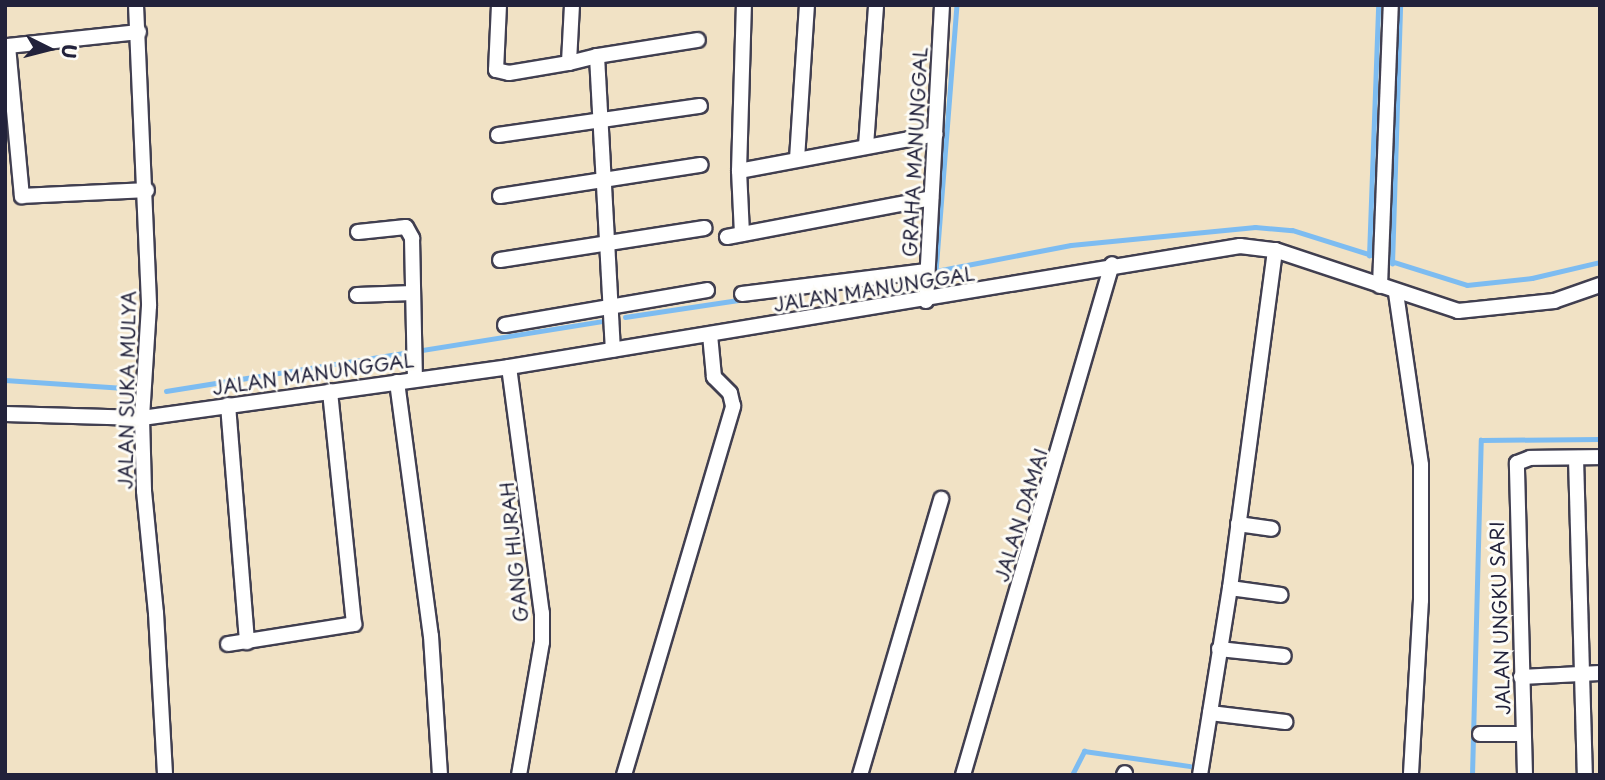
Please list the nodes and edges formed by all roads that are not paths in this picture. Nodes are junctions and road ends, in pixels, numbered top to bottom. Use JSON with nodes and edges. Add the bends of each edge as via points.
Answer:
{"nodes":[{"id":1,"x":136,"y":5,"type":"edge"},
{"id":2,"x":499,"y":5,"type":"edge"},
{"id":3,"x":572,"y":5,"type":"edge"},
{"id":4,"x":744,"y":5,"type":"edge"},
{"id":5,"x":807,"y":5,"type":"edge"},
{"id":6,"x":876,"y":5,"type":"edge"},
{"id":7,"x":942,"y":5,"type":"edge"},
{"id":8,"x":1391,"y":5,"type":"edge"},
{"id":9,"x":139,"y":32,"type":"junction"},
{"id":10,"x":698,"y":40,"type":"dead end"},
{"id":11,"x":597,"y":55,"type":"junction"},
{"id":12,"x":569,"y":62,"type":"junction"},
{"id":13,"x":699,"y":106,"type":"dead end"},
{"id":14,"x":601,"y":118,"type":"junction"},
{"id":15,"x":936,"y":134,"type":"junction"},
{"id":16,"x":498,"y":135,"type":"dead end"},
{"id":17,"x":866,"y":146,"type":"junction"},
{"id":18,"x":797,"y":159,"type":"junction"},
{"id":19,"x":701,"y":165,"type":"dead end"},
{"id":20,"x":739,"y":172,"type":"junction"},
{"id":21,"x":604,"y":180,"type":"junction"},
{"id":22,"x":147,"y":190,"type":"junction"},
{"id":23,"x":500,"y":196,"type":"dead end"},
{"id":24,"x":931,"y":198,"type":"junction"},
{"id":25,"x":705,"y":228,"type":"dead end"},
{"id":26,"x":358,"y":232,"type":"dead end"},
{"id":27,"x":742,"y":234,"type":"junction"},
{"id":28,"x":727,"y":237,"type":"dead end"},
{"id":29,"x":607,"y":243,"type":"junction"},
{"id":30,"x":1275,"y":250,"type":"junction"},
{"id":31,"x":500,"y":260,"type":"dead end"},
{"id":32,"x":1112,"y":264,"type":"junction"},
{"id":33,"x":927,"y":271,"type":"junction"},
{"id":34,"x":1380,"y":284,"type":"junction"},
{"id":35,"x":1600,"y":285,"type":"edge"},
{"id":36,"x":707,"y":290,"type":"dead end"},
{"id":37,"x":413,"y":293,"type":"junction"},
{"id":38,"x":1396,"y":293,"type":"junction"},
{"id":39,"x":356,"y":295,"type":"dead end"},
{"id":40,"x":742,"y":295,"type":"dead end"},
{"id":41,"x":926,"y":299,"type":"junction"},
{"id":42,"x":611,"y":307,"type":"junction"},
{"id":43,"x":505,"y":325,"type":"dead end"},
{"id":44,"x":710,"y":335,"type":"junction"},
{"id":45,"x":613,"y":350,"type":"junction"},
{"id":46,"x":509,"y":367,"type":"junction"},
{"id":47,"x":415,"y":379,"type":"junction"},
{"id":48,"x":397,"y":382,"type":"junction"},
{"id":49,"x":330,"y":391,"type":"junction"},
{"id":50,"x":228,"y":405,"type":"junction"},
{"id":51,"x":5,"y":414,"type":"edge"},
{"id":52,"x":143,"y":414,"type":"junction"},
{"id":53,"x":1600,"y":457,"type":"edge"},
{"id":54,"x":1576,"y":458,"type":"junction"},
{"id":55,"x":941,"y":499,"type":"dead end"},
{"id":56,"x":1238,"y":524,"type":"junction"},
{"id":57,"x":1272,"y":529,"type":"dead end"},
{"id":58,"x":1230,"y":588,"type":"junction"},
{"id":59,"x":1281,"y":595,"type":"dead end"},
{"id":60,"x":247,"y":642,"type":"junction"},
{"id":61,"x":228,"y":644,"type":"dead end"},
{"id":62,"x":1219,"y":649,"type":"junction"},
{"id":63,"x":1284,"y":656,"type":"dead end"},
{"id":64,"x":1600,"y":673,"type":"edge"},
{"id":65,"x":1580,"y":674,"type":"junction"},
{"id":66,"x":1521,"y":677,"type":"junction"},
{"id":67,"x":1210,"y":713,"type":"junction"},
{"id":68,"x":1285,"y":722,"type":"dead end"},
{"id":69,"x":1480,"y":734,"type":"dead end"},
{"id":70,"x":1523,"y":734,"type":"junction"},
{"id":71,"x":165,"y":775,"type":"edge"},
{"id":72,"x":440,"y":775,"type":"edge"},
{"id":73,"x":519,"y":775,"type":"edge"},
{"id":74,"x":624,"y":775,"type":"edge"},
{"id":75,"x":860,"y":775,"type":"edge"},
{"id":76,"x":963,"y":775,"type":"edge"},
{"id":77,"x":1201,"y":775,"type":"edge"},
{"id":78,"x":1411,"y":775,"type":"edge"},
{"id":79,"x":1525,"y":775,"type":"edge"},
{"id":80,"x":1585,"y":775,"type":"edge"}],
"edges":[{"from":1,"to":9,"type":"street","name":"JALAN SUKA MULYA"},
{"from":2,"to":12,"type":"street","via":[[496,70]]},
{"from":3,"to":12,"type":"street"},
{"from":4,"to":20,"type":"street"},
{"from":5,"to":18,"type":"street"},
{"from":6,"to":17,"type":"street"},
{"from":7,"to":15,"type":"street","name":"GRAHA MANUNGGAL"},
{"from":8,"to":34,"type":"street"},
{"from":9,"to":22,"type":"street","name":"JALAN SUKA MULYA"},
{"from":9,"to":22,"type":"street","via":[[8,46],[22,196]]},
{"from":10,"to":11,"type":"street"},
{"from":11,"to":12,"type":"street"},
{"from":11,"to":14,"type":"street"},
{"from":13,"to":14,"type":"street"},
{"from":14,"to":16,"type":"street"},
{"from":14,"to":21,"type":"street"},
{"from":15,"to":17,"type":"street"},
{"from":15,"to":24,"type":"street","name":"GRAHA MANUNGGAL"},
{"from":17,"to":18,"type":"street"},
{"from":18,"to":20,"type":"street"},
{"from":19,"to":21,"type":"street"},
{"from":20,"to":27,"type":"street"},
{"from":21,"to":23,"type":"street"},
{"from":21,"to":29,"type":"street"},
{"from":22,"to":52,"type":"street","name":"JALAN SUKA MULYA"},
{"from":24,"to":27,"type":"street"},
{"from":24,"to":33,"type":"street","name":"GRAHA MANUNGGAL"},
{"from":25,"to":29,"type":"street"},
{"from":26,"to":37,"type":"street","via":[[406,227],[412,238]]},
{"from":27,"to":28,"type":"street"},
{"from":29,"to":31,"type":"street"},
{"from":29,"to":42,"type":"street"},
{"from":30,"to":32,"type":"street","name":"JALAN MANUNGGAL","via":[[1240,246]]},
{"from":30,"to":34,"type":"street","name":"JALAN MANUNGGAL"},
{"from":30,"to":56,"type":"street"},
{"from":32,"to":41,"type":"street","name":"JALAN MANUNGGAL"},
{"from":32,"to":76,"type":"street","name":"JALAN DAMAI"},
{"from":33,"to":40,"type":"street"},
{"from":33,"to":41,"type":"street","name":"GRAHA MANUNGGAL"},
{"from":34,"to":38,"type":"street","name":"JALAN MANUNGGAL"},
{"from":35,"to":38,"type":"street","name":"JALAN MANUNGGAL","via":[[1554,301],[1497,310],[1458,311]]},
{"from":36,"to":42,"type":"street"},
{"from":37,"to":39,"type":"street"},
{"from":37,"to":47,"type":"street"},
{"from":38,"to":78,"type":"street","via":[[1420,465],[1421,600]]},
{"from":41,"to":44,"type":"street","name":"JALAN MANUNGGAL"},
{"from":42,"to":43,"type":"street"},
{"from":42,"to":45,"type":"street"},
{"from":44,"to":45,"type":"street","name":"JALAN MANUNGGAL"},
{"from":44,"to":74,"type":"street","via":[[714,377],[730,393],[733,406]]},
{"from":45,"to":46,"type":"street","name":"JALAN MANUNGGAL"},
{"from":46,"to":47,"type":"street","name":"JALAN MANUNGGAL"},
{"from":46,"to":73,"type":"street","name":"GANG HIJRAH","via":[[542,613],[542,642]]},
{"from":47,"to":48,"type":"street","name":"JALAN MANUNGGAL"},
{"from":48,"to":49,"type":"street","name":"JALAN MANUNGGAL"},
{"from":48,"to":72,"type":"street","via":[[431,636]]},
{"from":49,"to":50,"type":"street","name":"JALAN MANUNGGAL"},
{"from":49,"to":60,"type":"street","via":[[354,624]]},
{"from":50,"to":52,"type":"street","name":"JALAN MANUNGGAL"},
{"from":50,"to":60,"type":"street"},
{"from":51,"to":52,"type":"street","name":"JALAN MANUNGGAL"},
{"from":52,"to":71,"type":"street","name":"JALAN SUKA MULYA"},
{"from":53,"to":54,"type":"street"},
{"from":54,"to":65,"type":"street"},
{"from":54,"to":66,"type":"street","name":"JALAN UNGKU SARI","via":[[1518,461]]},
{"from":55,"to":75,"type":"street"},
{"from":56,"to":57,"type":"street"},
{"from":56,"to":58,"type":"street"},
{"from":58,"to":59,"type":"street"},
{"from":58,"to":62,"type":"street"},
{"from":60,"to":61,"type":"street"},
{"from":62,"to":63,"type":"street"},
{"from":62,"to":67,"type":"street"},
{"from":64,"to":65,"type":"street"},
{"from":65,"to":66,"type":"street"},
{"from":65,"to":80,"type":"street"},
{"from":66,"to":70,"type":"street","name":"JALAN UNGKU SARI"},
{"from":67,"to":68,"type":"street"},
{"from":67,"to":77,"type":"street"},
{"from":69,"to":70,"type":"street"},
{"from":70,"to":79,"type":"street","name":"JALAN UNGKU SARI"}]}
